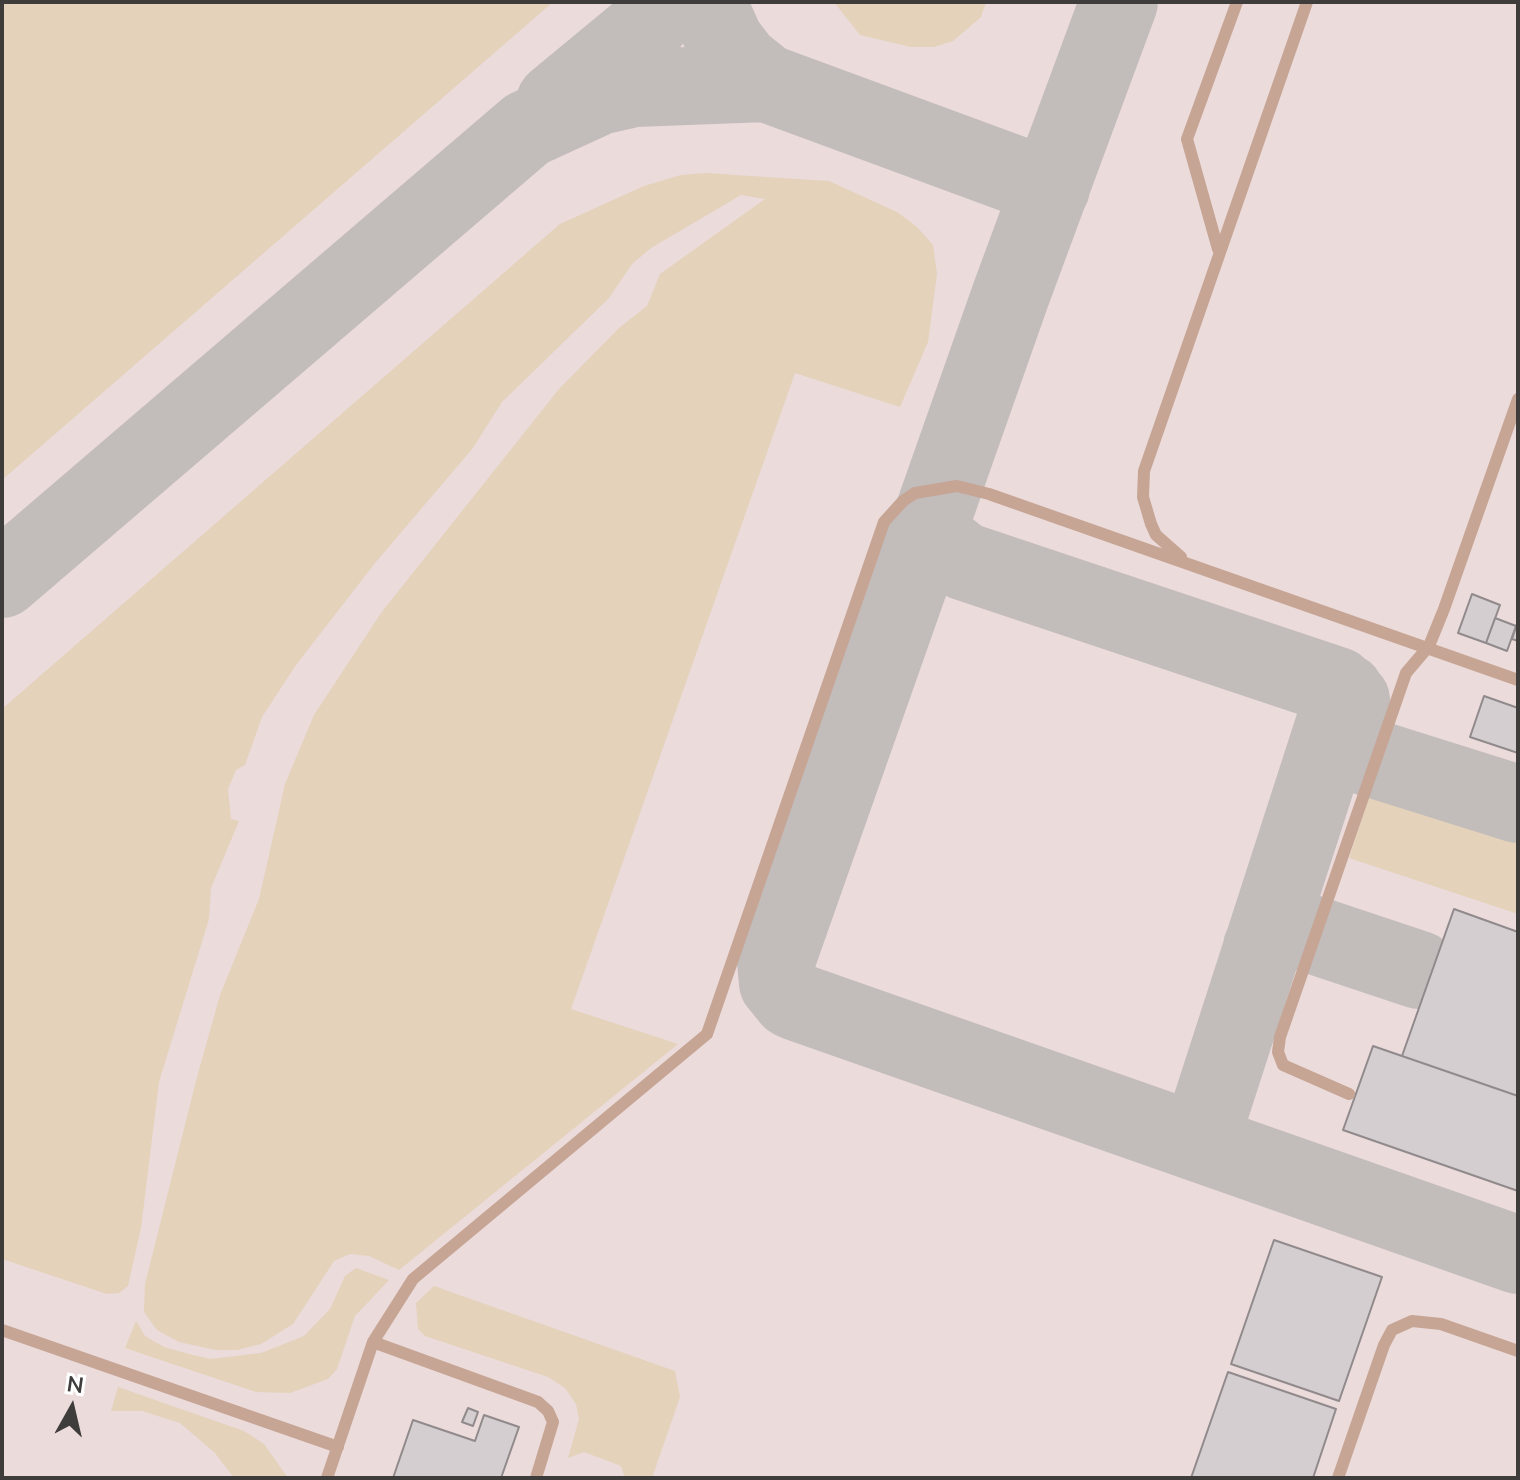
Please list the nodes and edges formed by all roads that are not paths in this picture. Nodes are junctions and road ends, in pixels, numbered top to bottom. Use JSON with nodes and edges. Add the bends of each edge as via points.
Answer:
{"nodes":[{"id":1,"x":1237,"y":2,"type":"edge"},
{"id":2,"x":1307,"y":2,"type":"edge"},
{"id":3,"x":1218,"y":249,"type":"junction"},
{"id":4,"x":1518,"y":399,"type":"edge"},
{"id":5,"x":1190,"y":563,"type":"junction"},
{"id":6,"x":1429,"y":646,"type":"junction"},
{"id":7,"x":1518,"y":680,"type":"edge"},
{"id":8,"x":1349,"y":1094,"type":"dead end"},
{"id":9,"x":2,"y":1330,"type":"edge"},
{"id":10,"x":373,"y":1342,"type":"junction"},
{"id":11,"x":1518,"y":1351,"type":"edge"},
{"id":12,"x":338,"y":1447,"type":"junction"},
{"id":13,"x":327,"y":1478,"type":"edge"},
{"id":14,"x":536,"y":1478,"type":"edge"},
{"id":15,"x":1338,"y":1478,"type":"edge"}],
"edges":[{"from":1,"to":3,"type":"lane","via":[[1187,139]]},
{"from":2,"to":3,"type":"lane"},
{"from":3,"to":5,"type":"lane","via":[[1144,471],[1143,497],[1151,524],[1169,548]]},
{"from":4,"to":6,"type":"lane"},
{"from":5,"to":6,"type":"lane"},
{"from":5,"to":10,"type":"lane","via":[[972,489],[927,488],[903,501],[884,522],[707,1034],[413,1279]]},
{"from":6,"to":7,"type":"lane"},
{"from":6,"to":8,"type":"lane","via":[[1406,673],[1280,1037],[1283,1065]]},
{"from":9,"to":12,"type":"lane"},
{"from":10,"to":12,"type":"lane"},
{"from":10,"to":14,"type":"lane","via":[[538,1402],[553,1422]]},
{"from":11,"to":15,"type":"lane","via":[[1441,1324],[1412,1321],[1392,1330]]},
{"from":12,"to":13,"type":"lane"}]}
